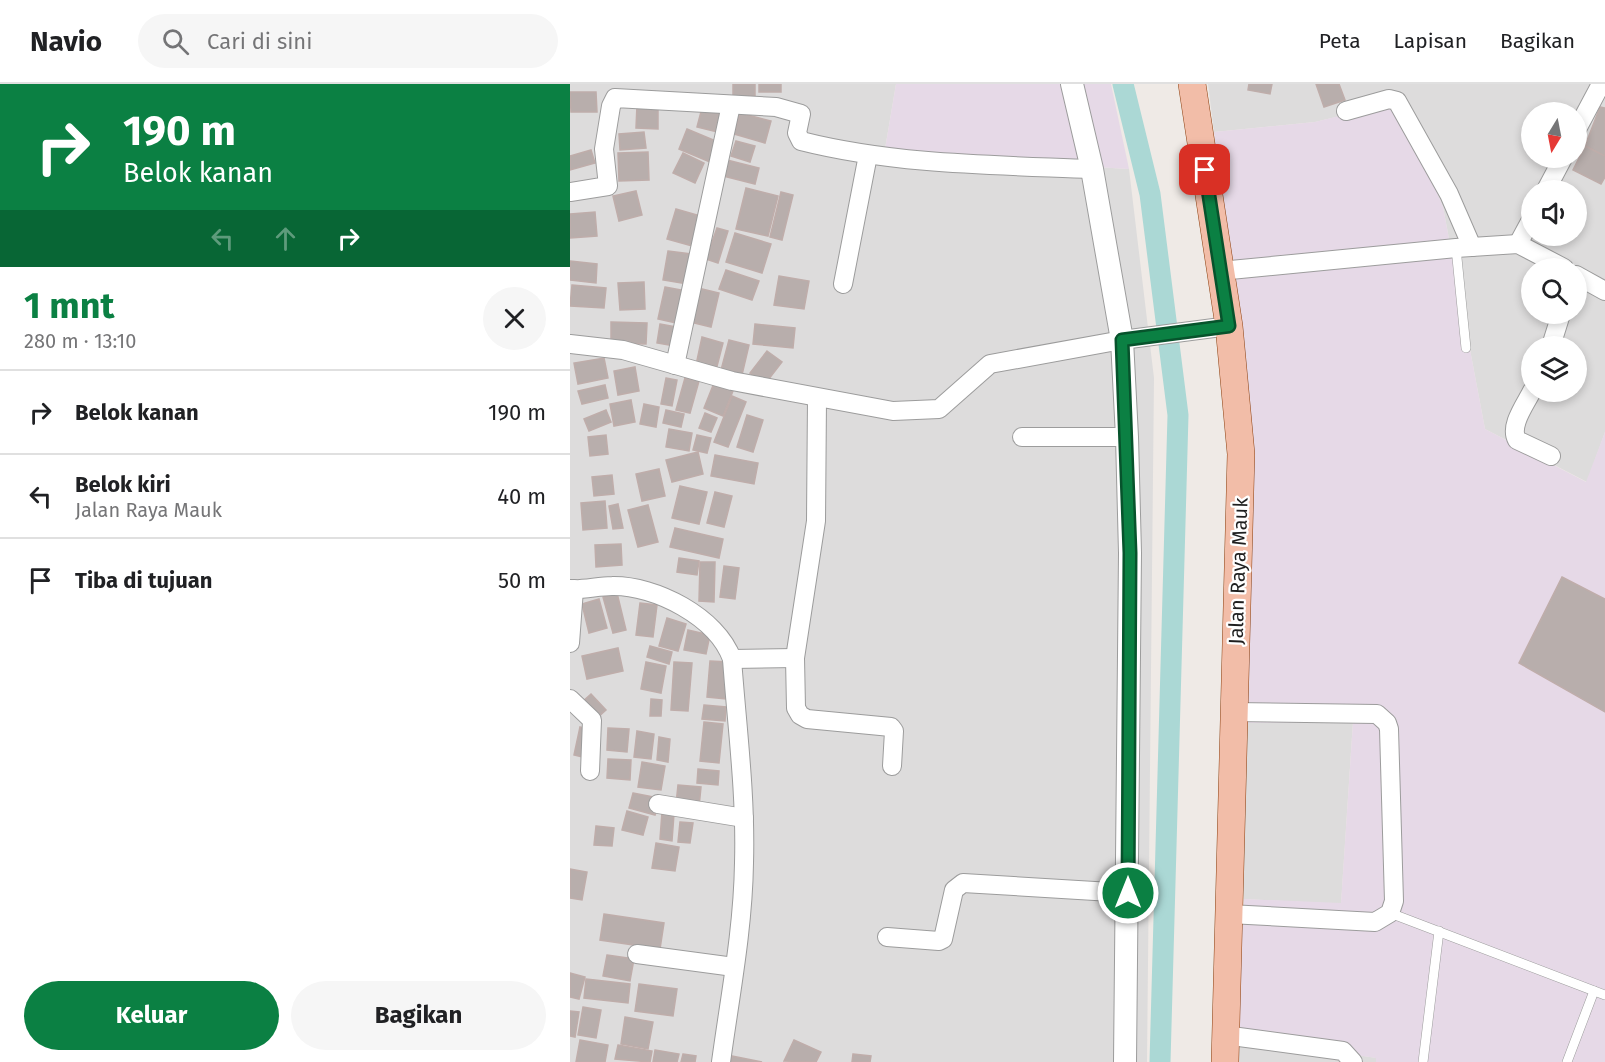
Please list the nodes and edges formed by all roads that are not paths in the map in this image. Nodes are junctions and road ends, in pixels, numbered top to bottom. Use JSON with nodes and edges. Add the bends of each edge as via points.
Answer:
{"nodes":[{"id":1,"x":1072,"y":84,"type":"edge"},
{"id":2,"x":1192,"y":84,"type":"edge"},
{"id":3,"x":1601,"y":84,"type":"edge"},
{"id":4,"x":661,"y":92,"type":"edge"},
{"id":5,"x":731,"y":105,"type":"junction"},
{"id":6,"x":1587,"y":110,"type":"edge"},
{"id":7,"x":1346,"y":111,"type":"dead end"},
{"id":8,"x":868,"y":155,"type":"junction"},
{"id":9,"x":1092,"y":169,"type":"junction"},
{"id":10,"x":570,"y":192,"type":"edge"},
{"id":11,"x":1521,"y":238,"type":"edge"},
{"id":12,"x":1518,"y":244,"type":"junction"},
{"id":13,"x":1464,"y":247,"type":"junction"},
{"id":14,"x":1545,"y":258,"type":"edge"},
{"id":15,"x":1220,"y":271,"type":"junction"},
{"id":16,"x":1587,"y":281,"type":"edge"},
{"id":17,"x":843,"y":284,"type":"dead end"},
{"id":18,"x":1605,"y":291,"type":"edge"},
{"id":19,"x":1222,"y":327,"type":"junction"},
{"id":20,"x":1127,"y":339,"type":"junction"},
{"id":21,"x":570,"y":344,"type":"edge"},
{"id":22,"x":1466,"y":348,"type":"dead end"},
{"id":23,"x":675,"y":365,"type":"junction"},
{"id":24,"x":817,"y":399,"type":"junction"},
{"id":25,"x":1527,"y":402,"type":"edge"},
{"id":26,"x":1022,"y":437,"type":"dead end"},
{"id":27,"x":1127,"y":437,"type":"junction"},
{"id":28,"x":1551,"y":456,"type":"dead end"},
{"id":29,"x":572,"y":589,"type":"edge"},
{"id":30,"x":570,"y":643,"type":"edge"},
{"id":31,"x":795,"y":658,"type":"junction"},
{"id":32,"x":732,"y":659,"type":"junction"},
{"id":33,"x":570,"y":699,"type":"edge"},
{"id":34,"x":1233,"y":712,"type":"junction"},
{"id":35,"x":892,"y":766,"type":"dead end"},
{"id":36,"x":590,"y":771,"type":"dead end"},
{"id":37,"x":658,"y":804,"type":"dead end"},
{"id":38,"x":744,"y":818,"type":"junction"},
{"id":39,"x":1128,"y":893,"type":"junction"},
{"id":40,"x":1390,"y":913,"type":"junction"},
{"id":41,"x":1229,"y":914,"type":"junction"},
{"id":42,"x":1439,"y":931,"type":"junction"},
{"id":43,"x":887,"y":937,"type":"dead end"},
{"id":44,"x":638,"y":954,"type":"dead end"},
{"id":45,"x":734,"y":967,"type":"junction"},
{"id":46,"x":1594,"y":991,"type":"junction"},
{"id":47,"x":1605,"y":995,"type":"edge"},
{"id":48,"x":1224,"y":1035,"type":"junction"},
{"id":49,"x":721,"y":1062,"type":"edge"},
{"id":50,"x":1125,"y":1062,"type":"edge"},
{"id":51,"x":1225,"y":1062,"type":"edge"},
{"id":52,"x":1353,"y":1062,"type":"edge"},
{"id":53,"x":1423,"y":1062,"type":"edge"},
{"id":54,"x":1567,"y":1062,"type":"edge"}],
"edges":[{"from":1,"to":9,"type":"street"},
{"from":2,"to":15,"type":"main road","name":"Jalan Raya Mauk"},
{"from":3,"to":6,"type":"street"},
{"from":4,"to":5,"type":"street"},
{"from":4,"to":10,"type":"street","via":[[615,98],[604,149],[609,184]]},
{"from":5,"to":8,"type":"street","via":[[799,112],[797,136],[801,141]]},
{"from":5,"to":23,"type":"street"},
{"from":7,"to":13,"type":"street","via":[[1389,99],[1397,101],[1449,194]]},
{"from":8,"to":9,"type":"street","via":[[921,162]]},
{"from":8,"to":17,"type":"street"},
{"from":9,"to":20,"type":"street"},
{"from":11,"to":12,"type":"street"},
{"from":12,"to":13,"type":"street"},
{"from":12,"to":14,"type":"street"},
{"from":13,"to":15,"type":"street"},
{"from":13,"to":22,"type":"lane"},
{"from":15,"to":19,"type":"main road","name":"Jalan Raya Mauk"},
{"from":16,"to":18,"type":"street"},
{"from":19,"to":20,"type":"street"},
{"from":19,"to":34,"type":"main road","name":"Jalan Raya Mauk","via":[[1241,454]]},
{"from":20,"to":24,"type":"street","via":[[990,364],[939,409],[893,411]]},
{"from":20,"to":27,"type":"street"},
{"from":21,"to":23,"type":"street","via":[[623,350]]},
{"from":23,"to":24,"type":"street"},
{"from":24,"to":31,"type":"street","via":[[816,521]]},
{"from":25,"to":28,"type":"street","via":[[1514,429],[1515,437]]},
{"from":26,"to":27,"type":"street"},
{"from":27,"to":39,"type":"street"},
{"from":29,"to":30,"type":"street"},
{"from":29,"to":32,"type":"street","via":[[614,586],[660,594],[715,628]]},
{"from":31,"to":32,"type":"street"},
{"from":31,"to":35,"type":"street","via":[[796,708],[800,715],[807,719],[891,726]]},
{"from":32,"to":38,"type":"street"},
{"from":33,"to":36,"type":"street","via":[[592,720]]},
{"from":34,"to":40,"type":"street","via":[[1377,714],[1387,723],[1394,901]]},
{"from":34,"to":41,"type":"main road","name":"Jalan Raya Mauk"},
{"from":37,"to":38,"type":"street"},
{"from":38,"to":45,"type":"street","via":[[740,925]]},
{"from":39,"to":43,"type":"street","via":[[963,883],[954,890],[946,935],[941,940]]},
{"from":39,"to":50,"type":"street"},
{"from":40,"to":41,"type":"street","via":[[1375,922]]},
{"from":40,"to":42,"type":"lane"},
{"from":41,"to":48,"type":"main road","name":"Jalan Raya Mauk"},
{"from":42,"to":46,"type":"lane"},
{"from":42,"to":53,"type":"lane"},
{"from":44,"to":45,"type":"street"},
{"from":45,"to":49,"type":"street"},
{"from":46,"to":47,"type":"lane"},
{"from":46,"to":54,"type":"lane"},
{"from":48,"to":51,"type":"main road","name":"Jalan Raya Mauk"},
{"from":48,"to":52,"type":"street","via":[[1343,1051]]}]}
